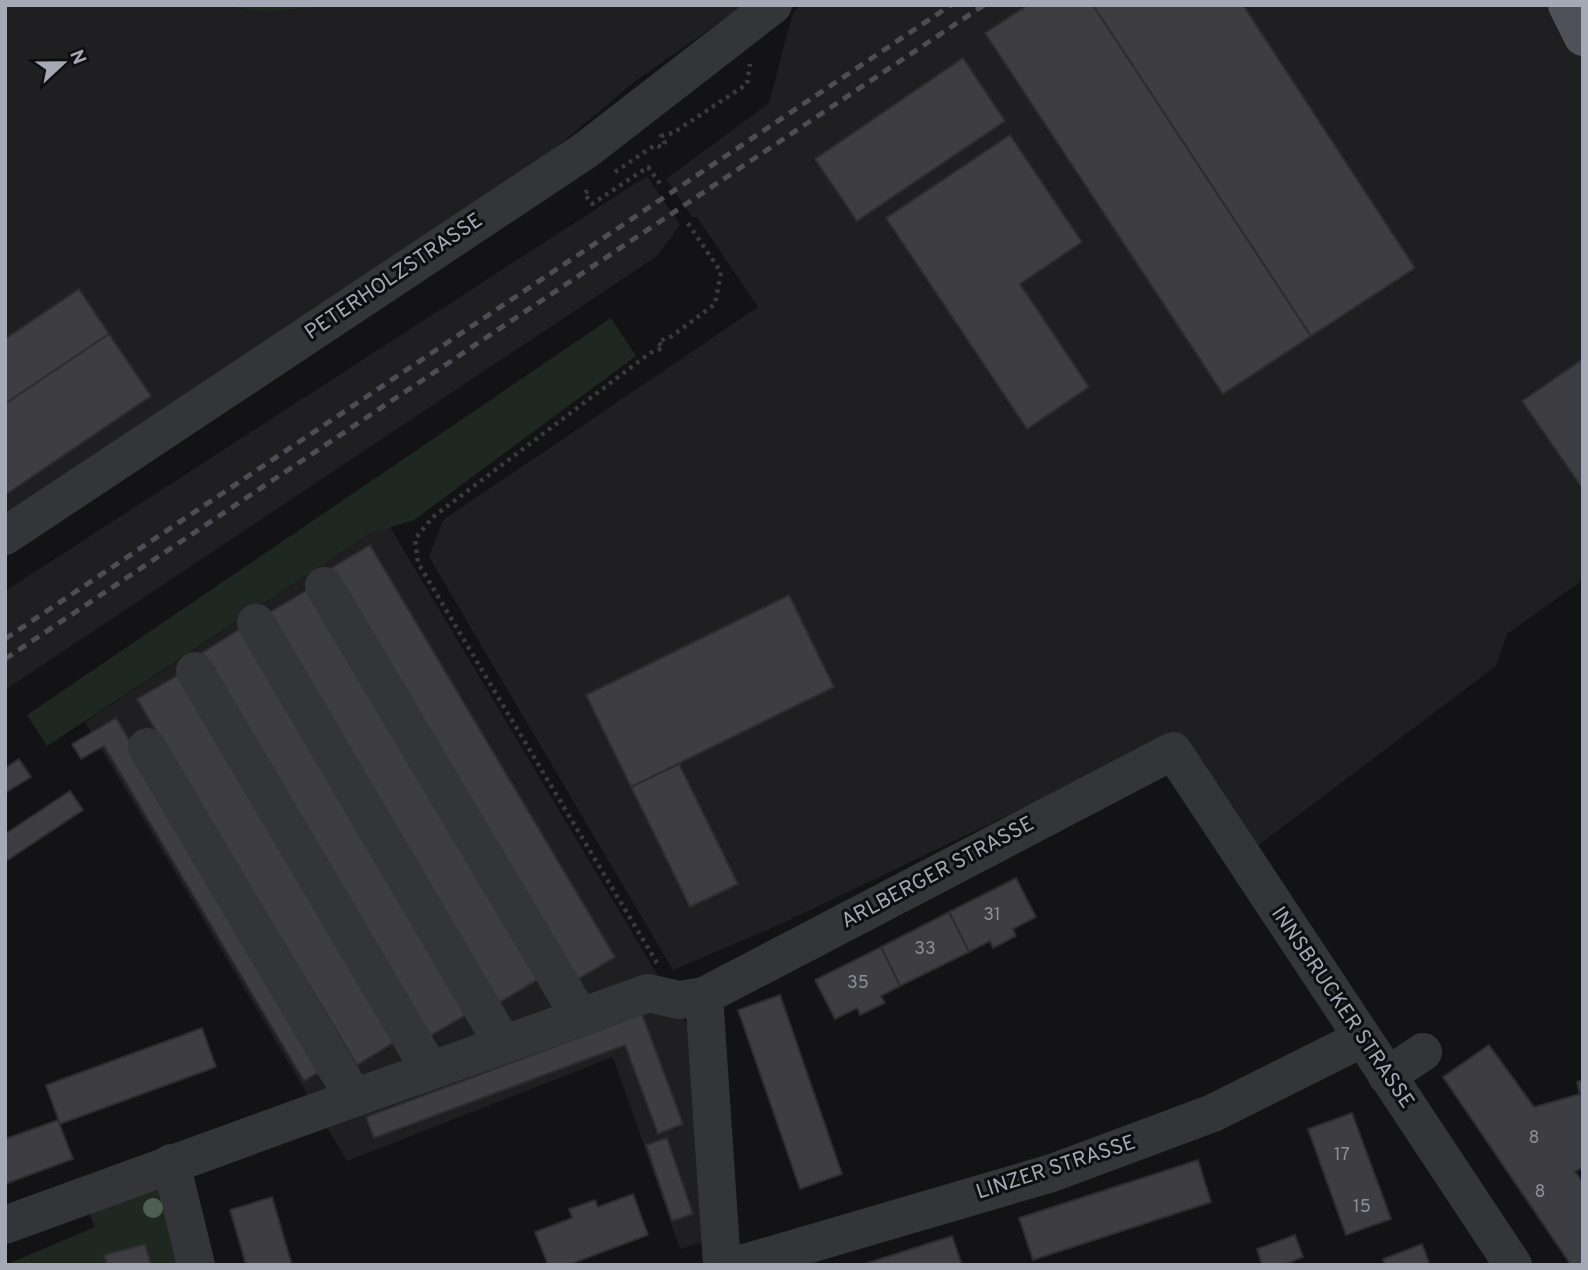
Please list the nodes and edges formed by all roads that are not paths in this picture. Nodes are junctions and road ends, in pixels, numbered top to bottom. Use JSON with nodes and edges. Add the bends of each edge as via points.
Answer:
{"nodes":[{"id":1,"x":1567,"y":5,"type":"edge"},
{"id":2,"x":766,"y":10,"type":"edge"},
{"id":3,"x":1583,"y":37,"type":"edge"},
{"id":4,"x":5,"y":536,"type":"edge"},
{"id":5,"x":324,"y":586,"type":"dead end"},
{"id":6,"x":256,"y":623,"type":"dead end"},
{"id":7,"x":195,"y":670,"type":"dead end"},
{"id":8,"x":147,"y":747,"type":"dead end"},
{"id":9,"x":1173,"y":751,"type":"joint"},
{"id":10,"x":692,"y":998,"type":"junction"},
{"id":11,"x":580,"y":1017,"type":"junction"},
{"id":12,"x":1362,"y":1039,"type":"junction"},
{"id":13,"x":503,"y":1044,"type":"junction"},
{"id":14,"x":1423,"y":1052,"type":"dead end"},
{"id":15,"x":430,"y":1070,"type":"junction"},
{"id":16,"x":1387,"y":1076,"type":"junction"},
{"id":17,"x":354,"y":1098,"type":"junction"},
{"id":18,"x":171,"y":1163,"type":"junction"},
{"id":19,"x":5,"y":1225,"type":"edge"},
{"id":20,"x":196,"y":1265,"type":"edge"},
{"id":21,"x":722,"y":1265,"type":"edge"},
{"id":22,"x":738,"y":1265,"type":"edge"},
{"id":23,"x":1513,"y":1265,"type":"edge"}],
"edges":[{"from":1,"to":3,"type":"main road"},
{"from":2,"to":4,"type":"street","name":"PETERHOLZSTRASSE","via":[[586,150]]},
{"from":5,"to":11,"type":"street"},
{"from":6,"to":13,"type":"street"},
{"from":7,"to":15,"type":"street"},
{"from":8,"to":17,"type":"street"},
{"from":9,"to":10,"type":"street","name":"ARLBERGER STRASSE"},
{"from":9,"to":12,"type":"street","name":"INNSBRUCKER STRASSE"},
{"from":10,"to":11,"type":"street","via":[[648,993]]},
{"from":10,"to":21,"type":"street"},
{"from":11,"to":13,"type":"street"},
{"from":12,"to":16,"type":"street","name":"INNSBRUCKER STRASSE"},
{"from":12,"to":22,"type":"street","name":"LINZER STRASSE","via":[[1213,1113],[1052,1173]]},
{"from":13,"to":15,"type":"street"},
{"from":14,"to":16,"type":"street"},
{"from":15,"to":17,"type":"street"},
{"from":16,"to":23,"type":"street","name":"INNSBRUCKER STRASSE"},
{"from":17,"to":18,"type":"street"},
{"from":18,"to":19,"type":"street"},
{"from":18,"to":20,"type":"street"}]}
